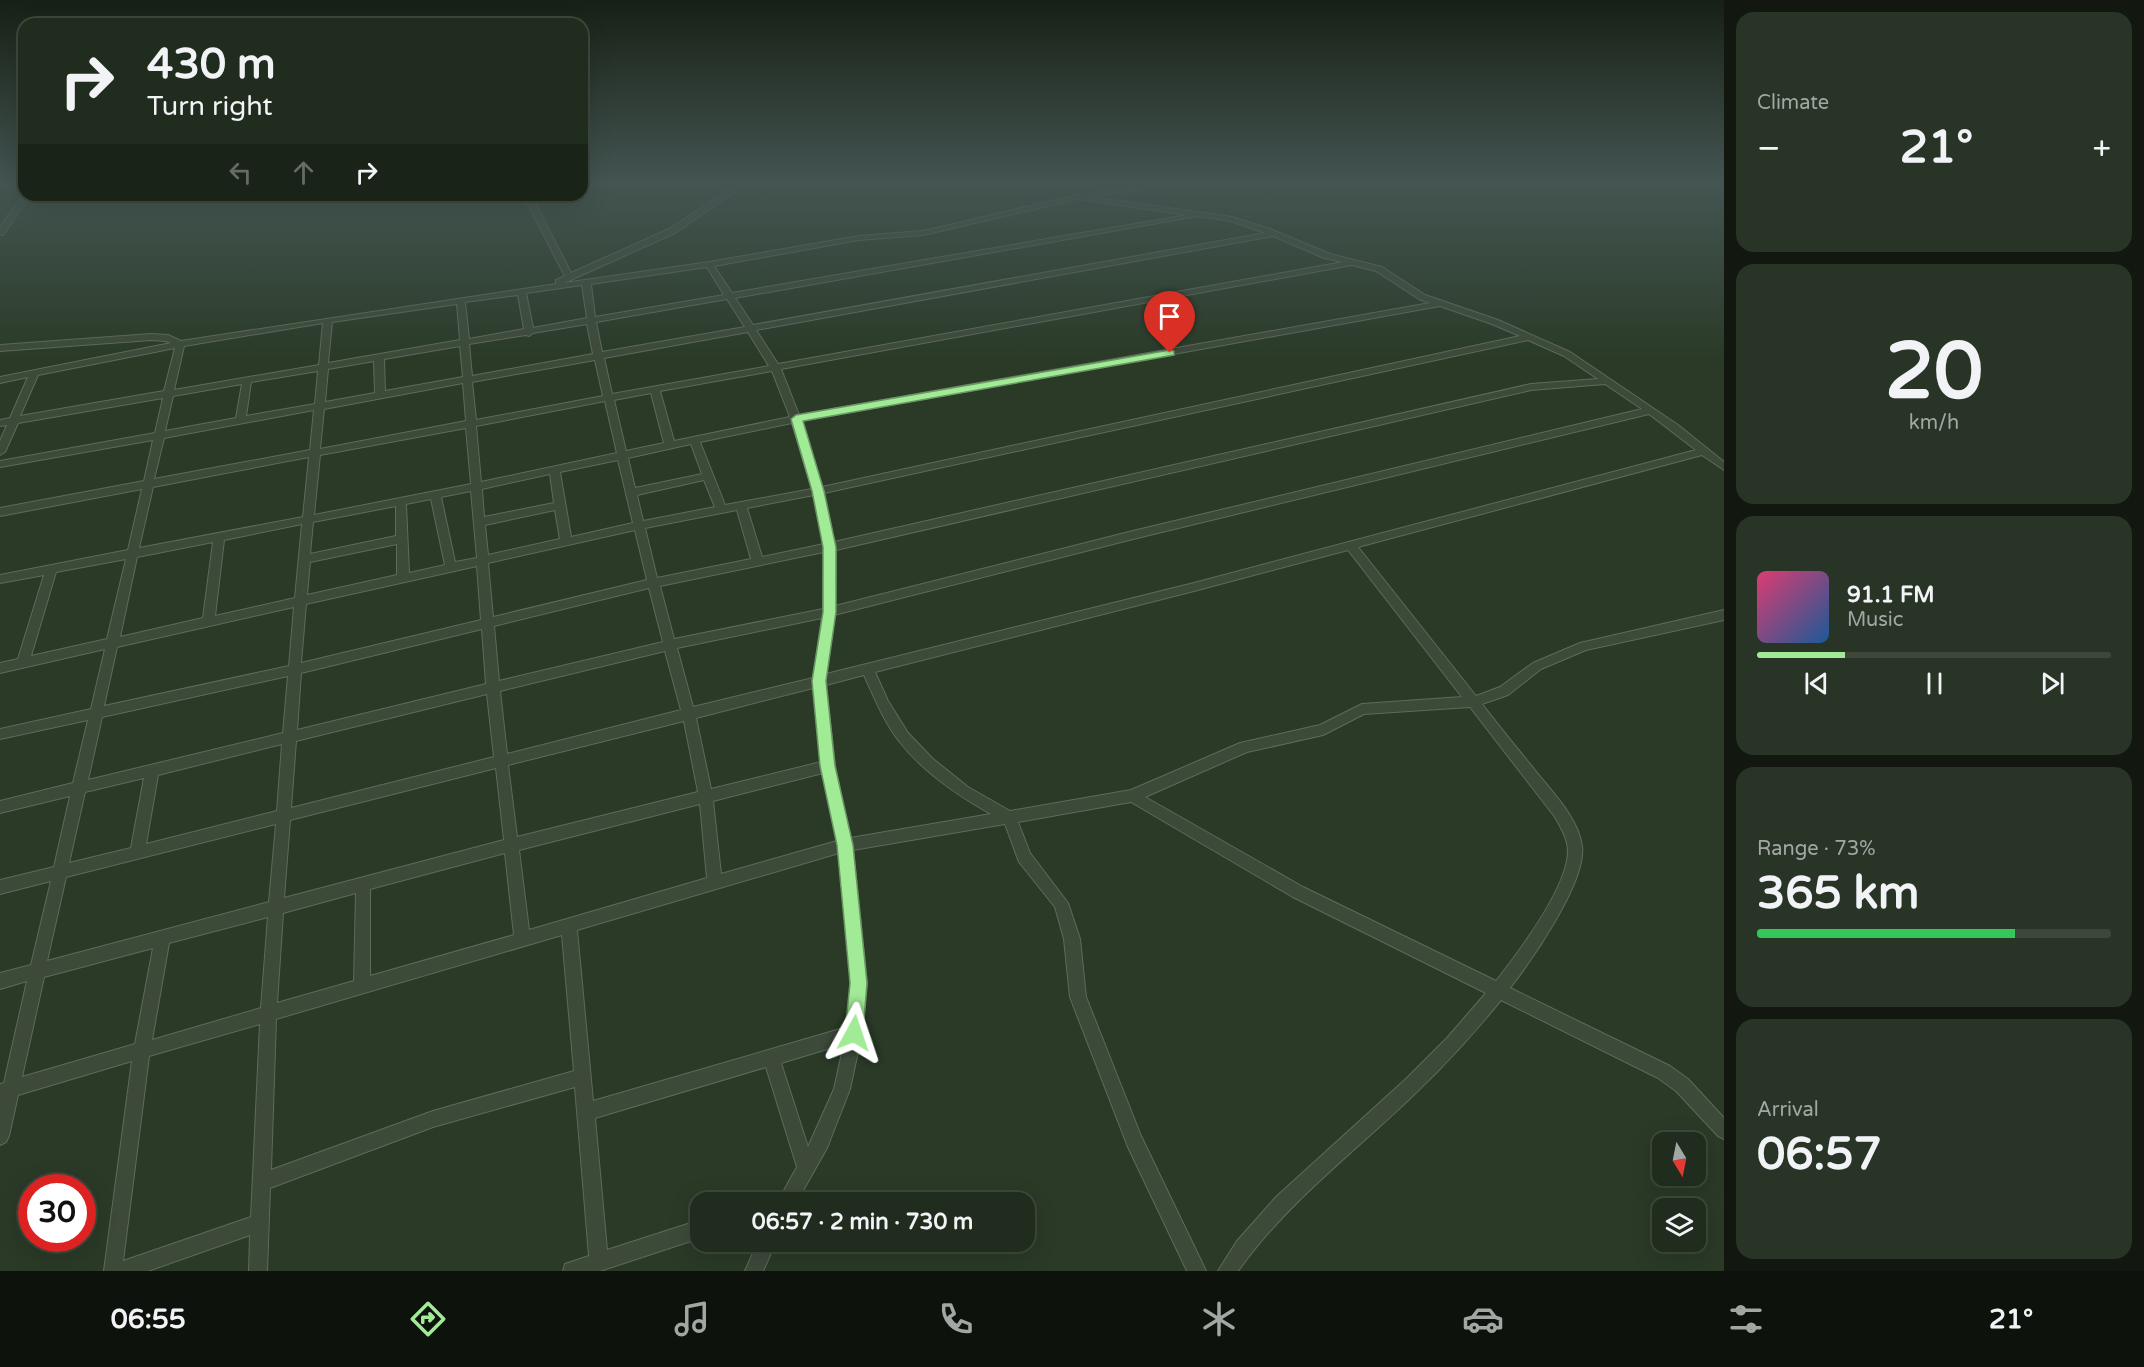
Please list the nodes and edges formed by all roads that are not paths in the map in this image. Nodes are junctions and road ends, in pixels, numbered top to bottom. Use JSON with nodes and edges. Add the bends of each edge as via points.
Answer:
{"nodes":[{"id":1,"x":551,"y":241,"type":"edge"},
{"id":2,"x":649,"y":241,"type":"edge"},
{"id":3,"x":840,"y":241,"type":"edge"},
{"id":4,"x":1050,"y":241,"type":"edge"},
{"id":5,"x":1235,"y":241,"type":"edge"},
{"id":6,"x":1292,"y":241,"type":"edge"},
{"id":7,"x":1352,"y":263,"type":"junction"},
{"id":8,"x":709,"y":264,"type":"junction"},
{"id":9,"x":569,"y":277,"type":"junction"},
{"id":10,"x":586,"y":281,"type":"junction"},
{"id":11,"x":548,"y":288,"type":"junction"},
{"id":12,"x":522,"y":293,"type":"junction"},
{"id":13,"x":732,"y":297,"type":"junction"},
{"id":14,"x":460,"y":301,"type":"junction"},
{"id":15,"x":1438,"y":303,"type":"junction"},
{"id":16,"x":328,"y":320,"type":"junction"},
{"id":17,"x":591,"y":322,"type":"junction"},
{"id":18,"x":752,"y":330,"type":"junction"},
{"id":19,"x":529,"y":333,"type":"junction"},
{"id":20,"x":1529,"y":337,"type":"junction"},
{"id":21,"x":180,"y":344,"type":"junction"},
{"id":22,"x":464,"y":344,"type":"junction"},
{"id":23,"x":0,"y":348,"type":"edge"},
{"id":24,"x":599,"y":357,"type":"junction"},
{"id":25,"x":379,"y":358,"type":"junction"},
{"id":26,"x":324,"y":367,"type":"junction"},
{"id":27,"x":776,"y":367,"type":"junction"},
{"id":28,"x":34,"y":374,"type":"junction"},
{"id":29,"x":0,"y":380,"type":"edge"},
{"id":30,"x":247,"y":380,"type":"junction"},
{"id":31,"x":467,"y":381,"type":"junction"},
{"id":32,"x":1608,"y":381,"type":"junction"},
{"id":33,"x":655,"y":389,"type":"junction"},
{"id":34,"x":170,"y":393,"type":"junction"},
{"id":35,"x":380,"y":397,"type":"junction"},
{"id":36,"x":610,"y":398,"type":"junction"},
{"id":37,"x":320,"y":407,"type":"junction"},
{"id":38,"x":1651,"y":410,"type":"junction"},
{"id":39,"x":796,"y":419,"type":"junction"},
{"id":40,"x":11,"y":421,"type":"junction"},
{"id":41,"x":240,"y":421,"type":"junction"},
{"id":42,"x":0,"y":423,"type":"edge"},
{"id":43,"x":470,"y":425,"type":"junction"},
{"id":44,"x":160,"y":435,"type":"junction"},
{"id":45,"x":694,"y":440,"type":"junction"},
{"id":46,"x":670,"y":446,"type":"junction"},
{"id":47,"x":1703,"y":450,"type":"junction"},
{"id":48,"x":0,"y":452,"type":"edge"},
{"id":49,"x":316,"y":454,"type":"junction"},
{"id":50,"x":623,"y":456,"type":"junction"},
{"id":51,"x":0,"y":464,"type":"edge"},
{"id":52,"x":1724,"y":467,"type":"edge"},
{"id":53,"x":554,"y":470,"type":"junction"},
{"id":54,"x":708,"y":476,"type":"junction"},
{"id":55,"x":148,"y":486,"type":"junction"},
{"id":56,"x":477,"y":486,"type":"junction"},
{"id":57,"x":818,"y":491,"type":"junction"},
{"id":58,"x":632,"y":492,"type":"junction"},
{"id":59,"x":435,"y":495,"type":"junction"},
{"id":60,"x":401,"y":502,"type":"junction"},
{"id":61,"x":560,"y":505,"type":"junction"},
{"id":62,"x":741,"y":507,"type":"junction"},
{"id":63,"x":721,"y":510,"type":"junction"},
{"id":64,"x":0,"y":512,"type":"edge"},
{"id":65,"x":309,"y":520,"type":"junction"},
{"id":66,"x":479,"y":522,"type":"junction"},
{"id":67,"x":640,"y":525,"type":"junction"},
{"id":68,"x":219,"y":536,"type":"junction"},
{"id":69,"x":402,"y":539,"type":"junction"},
{"id":70,"x":566,"y":542,"type":"junction"},
{"id":71,"x":1350,"y":545,"type":"junction"},
{"id":72,"x":830,"y":547,"type":"junction"},
{"id":73,"x":134,"y":554,"type":"junction"},
{"id":74,"x":304,"y":559,"type":"junction"},
{"id":75,"x":482,"y":561,"type":"junction"},
{"id":76,"x":758,"y":562,"type":"junction"},
{"id":77,"x":451,"y":568,"type":"junction"},
{"id":78,"x":51,"y":570,"type":"junction"},
{"id":79,"x":0,"y":579,"type":"edge"},
{"id":80,"x":403,"y":579,"type":"junction"},
{"id":81,"x":653,"y":583,"type":"junction"},
{"id":82,"x":300,"y":603,"type":"junction"},
{"id":83,"x":829,"y":612,"type":"junction"},
{"id":84,"x":1724,"y":615,"type":"edge"},
{"id":85,"x":208,"y":622,"type":"junction"},
{"id":86,"x":488,"y":623,"type":"junction"},
{"id":87,"x":114,"y":643,"type":"junction"},
{"id":88,"x":670,"y":645,"type":"junction"},
{"id":89,"x":23,"y":663,"type":"junction"},
{"id":90,"x":0,"y":668,"type":"edge"},
{"id":91,"x":297,"y":669,"type":"junction"},
{"id":92,"x":867,"y":669,"type":"junction"},
{"id":93,"x":819,"y":681,"type":"junction"},
{"id":94,"x":492,"y":689,"type":"junction"},
{"id":95,"x":1473,"y":702,"type":"junction"},
{"id":96,"x":98,"y":712,"type":"junction"},
{"id":97,"x":688,"y":712,"type":"junction"},
{"id":98,"x":0,"y":734,"type":"edge"},
{"id":99,"x":291,"y":738,"type":"junction"},
{"id":100,"x":501,"y":760,"type":"junction"},
{"id":101,"x":828,"y":766,"type":"junction"},
{"id":102,"x":152,"y":771,"type":"junction"},
{"id":103,"x":81,"y":788,"type":"junction"},
{"id":104,"x":706,"y":796,"type":"junction"},
{"id":105,"x":1132,"y":796,"type":"junction"},
{"id":106,"x":0,"y":807,"type":"edge"},
{"id":107,"x":284,"y":815,"type":"junction"},
{"id":108,"x":1009,"y":817,"type":"junction"},
{"id":109,"x":511,"y":845,"type":"junction"},
{"id":110,"x":845,"y":845,"type":"junction"},
{"id":111,"x":137,"y":853,"type":"junction"},
{"id":112,"x":60,"y":872,"type":"junction"},
{"id":113,"x":715,"y":883,"type":"junction"},
{"id":114,"x":363,"y":884,"type":"junction"},
{"id":115,"x":0,"y":887,"type":"edge"},
{"id":116,"x":278,"y":907,"type":"junction"},
{"id":117,"x":569,"y":925,"type":"junction"},
{"id":118,"x":163,"y":938,"type":"junction"},
{"id":119,"x":522,"y":939,"type":"junction"},
{"id":120,"x":36,"y":971,"type":"junction"},
{"id":121,"x":0,"y":981,"type":"edge"},
{"id":122,"x":362,"y":986,"type":"junction"},
{"id":123,"x":1501,"y":990,"type":"junction"},
{"id":124,"x":268,"y":1015,"type":"junction"},
{"id":125,"x":854,"y":1033,"type":"junction"},
{"id":126,"x":142,"y":1051,"type":"junction"},
{"id":127,"x":771,"y":1058,"type":"junction"},
{"id":128,"x":583,"y":1077,"type":"junction"},
{"id":129,"x":5,"y":1090,"type":"edge"},
{"id":130,"x":586,"y":1112,"type":"junction"},
{"id":131,"x":1724,"y":1130,"type":"edge"},
{"id":132,"x":0,"y":1136,"type":"edge"},
{"id":133,"x":806,"y":1167,"type":"junction"},
{"id":134,"x":262,"y":1182,"type":"junction"},
{"id":135,"x":790,"y":1192,"type":"edge"},
{"id":136,"x":260,"y":1223,"type":"junction"},
{"id":137,"x":690,"y":1232,"type":"edge"},
{"id":138,"x":763,"y":1252,"type":"edge"},
{"id":139,"x":599,"y":1262,"type":"junction"},
{"id":140,"x":113,"y":1271,"type":"edge"},
{"id":141,"x":122,"y":1271,"type":"edge"},
{"id":142,"x":258,"y":1271,"type":"edge"},
{"id":143,"x":573,"y":1271,"type":"edge"},
{"id":144,"x":754,"y":1271,"type":"edge"},
{"id":145,"x":1197,"y":1271,"type":"edge"},
{"id":146,"x":1227,"y":1271,"type":"edge"}],
"edges":[{"from":1,"to":9,"type":"street"},
{"from":2,"to":9,"type":"street"},
{"from":3,"to":8,"type":"street"},
{"from":4,"to":13,"type":"street"},
{"from":5,"to":18,"type":"street"},
{"from":6,"to":7,"type":"street"},
{"from":7,"to":15,"type":"street","via":[[1379,269]]},
{"from":7,"to":27,"type":"street"},
{"from":8,"to":10,"type":"street"},
{"from":8,"to":13,"type":"street"},
{"from":9,"to":11,"type":"street"},
{"from":10,"to":11,"type":"street"},
{"from":10,"to":17,"type":"street"},
{"from":11,"to":12,"type":"street"},
{"from":12,"to":14,"type":"street"},
{"from":12,"to":19,"type":"street"},
{"from":13,"to":17,"type":"street"},
{"from":13,"to":18,"type":"street"},
{"from":14,"to":16,"type":"street"},
{"from":14,"to":22,"type":"street"},
{"from":15,"to":20,"type":"street"},
{"from":15,"to":39,"type":"street"},
{"from":16,"to":21,"type":"street"},
{"from":16,"to":26,"type":"street"},
{"from":17,"to":19,"type":"street"},
{"from":17,"to":24,"type":"street"},
{"from":18,"to":24,"type":"street"},
{"from":18,"to":27,"type":"street"},
{"from":19,"to":22,"type":"street"},
{"from":20,"to":32,"type":"street","via":[[1567,354]]},
{"from":20,"to":57,"type":"street"},
{"from":21,"to":23,"type":"street","via":[[168,338],[151,337]]},
{"from":21,"to":28,"type":"street"},
{"from":21,"to":34,"type":"street"},
{"from":22,"to":25,"type":"street"},
{"from":22,"to":31,"type":"street"},
{"from":24,"to":31,"type":"street"},
{"from":24,"to":36,"type":"street"},
{"from":25,"to":26,"type":"street"},
{"from":25,"to":35,"type":"street"},
{"from":26,"to":30,"type":"street"},
{"from":26,"to":37,"type":"street"},
{"from":27,"to":33,"type":"street"},
{"from":27,"to":39,"type":"street"},
{"from":28,"to":29,"type":"street"},
{"from":28,"to":40,"type":"street"},
{"from":30,"to":34,"type":"street"},
{"from":30,"to":41,"type":"street"},
{"from":31,"to":35,"type":"street"},
{"from":31,"to":43,"type":"street"},
{"from":32,"to":38,"type":"street"},
{"from":32,"to":72,"type":"street","via":[[1531,387]]},
{"from":33,"to":36,"type":"street"},
{"from":33,"to":46,"type":"street"},
{"from":34,"to":40,"type":"street"},
{"from":34,"to":44,"type":"street"},
{"from":35,"to":37,"type":"street"},
{"from":36,"to":43,"type":"street"},
{"from":36,"to":50,"type":"street"},
{"from":37,"to":41,"type":"street"},
{"from":37,"to":49,"type":"street"},
{"from":38,"to":47,"type":"street"},
{"from":38,"to":83,"type":"street"},
{"from":39,"to":45,"type":"street"},
{"from":39,"to":57,"type":"street"},
{"from":40,"to":42,"type":"street"},
{"from":40,"to":48,"type":"street"},
{"from":41,"to":44,"type":"street"},
{"from":43,"to":49,"type":"street"},
{"from":43,"to":56,"type":"street"},
{"from":44,"to":51,"type":"street"},
{"from":44,"to":55,"type":"street"},
{"from":45,"to":46,"type":"street"},
{"from":45,"to":54,"type":"street"},
{"from":46,"to":50,"type":"street"},
{"from":47,"to":52,"type":"street"},
{"from":47,"to":71,"type":"street"},
{"from":49,"to":55,"type":"street"},
{"from":49,"to":65,"type":"street"},
{"from":50,"to":53,"type":"street"},
{"from":50,"to":58,"type":"street"},
{"from":53,"to":56,"type":"street"},
{"from":53,"to":61,"type":"street"},
{"from":54,"to":58,"type":"street"},
{"from":54,"to":63,"type":"street"},
{"from":55,"to":64,"type":"street"},
{"from":55,"to":73,"type":"street"},
{"from":56,"to":59,"type":"street"},
{"from":56,"to":66,"type":"street"},
{"from":57,"to":62,"type":"street"},
{"from":57,"to":72,"type":"street"},
{"from":58,"to":67,"type":"street"},
{"from":59,"to":60,"type":"street"},
{"from":59,"to":77,"type":"street"},
{"from":60,"to":65,"type":"street"},
{"from":60,"to":69,"type":"street"},
{"from":61,"to":66,"type":"street"},
{"from":61,"to":70,"type":"street"},
{"from":62,"to":63,"type":"street"},
{"from":62,"to":76,"type":"street"},
{"from":63,"to":67,"type":"street"},
{"from":65,"to":68,"type":"street"},
{"from":65,"to":74,"type":"street"},
{"from":66,"to":75,"type":"street"},
{"from":67,"to":70,"type":"street"},
{"from":67,"to":81,"type":"street"},
{"from":68,"to":73,"type":"street"},
{"from":68,"to":85,"type":"street"},
{"from":69,"to":74,"type":"street"},
{"from":69,"to":80,"type":"street"},
{"from":70,"to":75,"type":"street"},
{"from":71,"to":92,"type":"street"},
{"from":71,"to":95,"type":"street"},
{"from":72,"to":76,"type":"street"},
{"from":72,"to":83,"type":"street"},
{"from":73,"to":78,"type":"street"},
{"from":73,"to":87,"type":"street"},
{"from":74,"to":82,"type":"street"},
{"from":75,"to":77,"type":"street"},
{"from":75,"to":86,"type":"street"},
{"from":76,"to":81,"type":"street"},
{"from":77,"to":80,"type":"street"},
{"from":78,"to":79,"type":"street"},
{"from":78,"to":89,"type":"street"},
{"from":80,"to":82,"type":"street"},
{"from":81,"to":86,"type":"street"},
{"from":81,"to":88,"type":"street"},
{"from":82,"to":85,"type":"street"},
{"from":82,"to":91,"type":"street"},
{"from":83,"to":88,"type":"street"},
{"from":83,"to":93,"type":"street"},
{"from":84,"to":95,"type":"street","via":[[1584,646],[1537,666],[1504,690]]},
{"from":85,"to":87,"type":"street"},
{"from":86,"to":91,"type":"street"},
{"from":86,"to":94,"type":"street"},
{"from":87,"to":89,"type":"street"},
{"from":87,"to":96,"type":"street"},
{"from":88,"to":94,"type":"street"},
{"from":88,"to":97,"type":"street"},
{"from":89,"to":90,"type":"street"},
{"from":91,"to":96,"type":"street"},
{"from":91,"to":99,"type":"street"},
{"from":92,"to":93,"type":"street"},
{"from":92,"to":108,"type":"street","via":[[903,737],[963,791]]},
{"from":93,"to":97,"type":"street"},
{"from":93,"to":101,"type":"street"},
{"from":94,"to":99,"type":"street"},
{"from":94,"to":100,"type":"street"},
{"from":95,"to":105,"type":"street","via":[[1362,709],[1323,730],[1245,747]]},
{"from":95,"to":123,"type":"street","via":[[1560,813],[1573,836],[1575,855],[1557,904]]},
{"from":96,"to":98,"type":"street"},
{"from":96,"to":103,"type":"street"},
{"from":97,"to":100,"type":"street"},
{"from":97,"to":104,"type":"street"},
{"from":99,"to":102,"type":"street"},
{"from":99,"to":107,"type":"street"},
{"from":100,"to":107,"type":"street"},
{"from":100,"to":109,"type":"street"},
{"from":101,"to":104,"type":"street"},
{"from":101,"to":110,"type":"street"},
{"from":102,"to":103,"type":"street"},
{"from":102,"to":111,"type":"street"},
{"from":103,"to":106,"type":"street"},
{"from":103,"to":112,"type":"street"},
{"from":104,"to":109,"type":"street"},
{"from":104,"to":113,"type":"street"},
{"from":105,"to":108,"type":"street"},
{"from":105,"to":123,"type":"street","via":[[1298,892]]},
{"from":107,"to":111,"type":"street"},
{"from":107,"to":116,"type":"street"},
{"from":108,"to":110,"type":"street"},
{"from":108,"to":145,"type":"street","via":[[1024,857],[1061,903],[1072,939],[1078,997],[1134,1141]]},
{"from":109,"to":114,"type":"street"},
{"from":109,"to":119,"type":"street"},
{"from":110,"to":113,"type":"street"},
{"from":110,"to":125,"type":"street","via":[[859,983]]},
{"from":111,"to":112,"type":"street"},
{"from":112,"to":115,"type":"street"},
{"from":112,"to":120,"type":"street"},
{"from":113,"to":117,"type":"street"},
{"from":114,"to":116,"type":"street"},
{"from":114,"to":122,"type":"street"},
{"from":116,"to":118,"type":"street"},
{"from":116,"to":124,"type":"street"},
{"from":117,"to":119,"type":"street"},
{"from":117,"to":128,"type":"street"},
{"from":118,"to":120,"type":"street"},
{"from":118,"to":126,"type":"street"},
{"from":119,"to":122,"type":"street"},
{"from":120,"to":121,"type":"street"},
{"from":120,"to":129,"type":"street"},
{"from":122,"to":124,"type":"street"},
{"from":123,"to":131,"type":"street","via":[[1664,1072],[1682,1085]]},
{"from":123,"to":146,"type":"street","via":[[1395,1101],[1314,1174],[1239,1251]]},
{"from":124,"to":126,"type":"street"},
{"from":124,"to":134,"type":"street"},
{"from":125,"to":127,"type":"street"},
{"from":125,"to":133,"type":"street","via":[[842,1089],[821,1142]]},
{"from":126,"to":129,"type":"street"},
{"from":126,"to":140,"type":"street"},
{"from":127,"to":130,"type":"street"},
{"from":127,"to":133,"type":"street"},
{"from":128,"to":130,"type":"street"},
{"from":128,"to":134,"type":"street","via":[[433,1119]]},
{"from":129,"to":132,"type":"street"},
{"from":130,"to":139,"type":"street"},
{"from":133,"to":135,"type":"street"},
{"from":134,"to":136,"type":"street"},
{"from":136,"to":141,"type":"street"},
{"from":136,"to":142,"type":"street"},
{"from":137,"to":139,"type":"street"},
{"from":138,"to":144,"type":"street"},
{"from":139,"to":143,"type":"street"}]}
